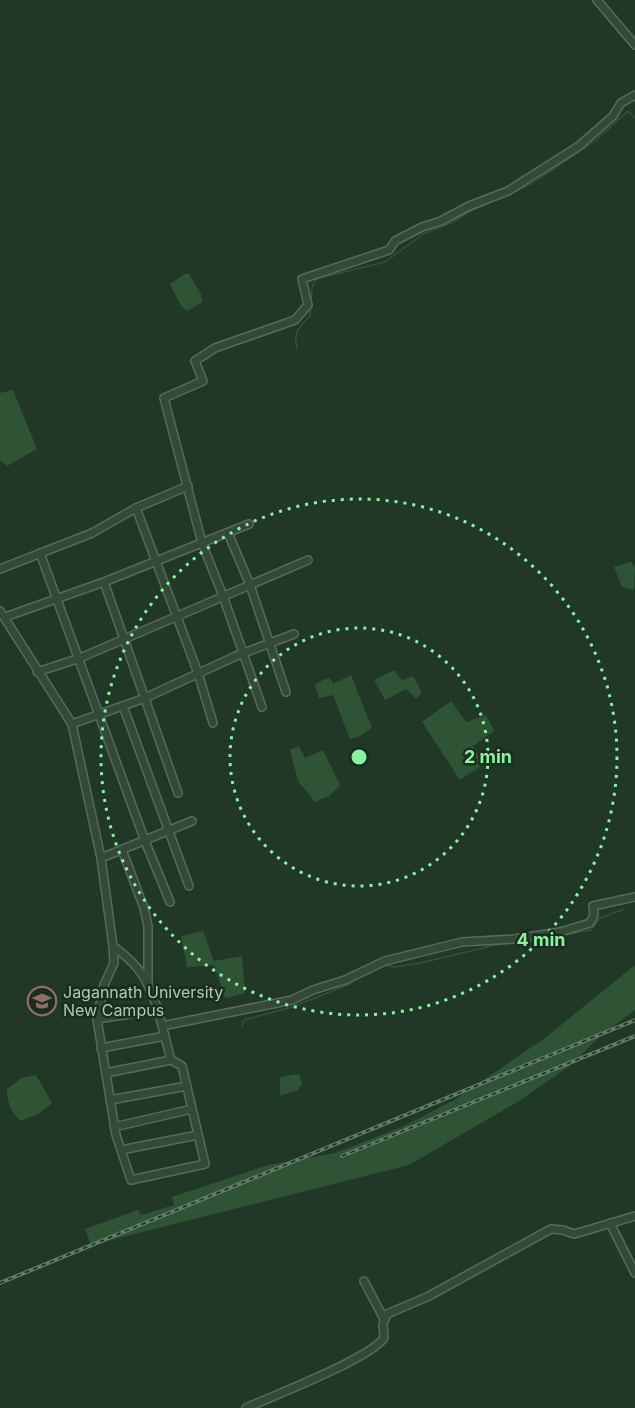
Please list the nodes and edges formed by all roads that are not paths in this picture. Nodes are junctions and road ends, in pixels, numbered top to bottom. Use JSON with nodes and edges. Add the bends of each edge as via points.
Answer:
{"nodes":[{"id":1,"x":597,"y":0,"type":"edge"},
{"id":2,"x":635,"y":45,"type":"edge"},
{"id":3,"x":635,"y":95,"type":"edge"},
{"id":4,"x":188,"y":486,"type":"junction"},
{"id":5,"x":136,"y":508,"type":"junction"},
{"id":6,"x":249,"y":524,"type":"dead end"},
{"id":7,"x":228,"y":533,"type":"junction"},
{"id":8,"x":202,"y":543,"type":"junction"},
{"id":9,"x":40,"y":553,"type":"junction"},
{"id":10,"x":308,"y":560,"type":"dead end"},
{"id":11,"x":155,"y":561,"type":"junction"},
{"id":12,"x":0,"y":569,"type":"edge"},
{"id":13,"x":104,"y":582,"type":"junction"},
{"id":14,"x":250,"y":585,"type":"junction"},
{"id":15,"x":224,"y":596,"type":"junction"},
{"id":16,"x":58,"y":597,"type":"junction"},
{"id":17,"x":3,"y":614,"type":"edge"},
{"id":18,"x":176,"y":617,"type":"junction"},
{"id":19,"x":294,"y":634,"type":"dead end"},
{"id":20,"x":124,"y":639,"type":"junction"},
{"id":21,"x":270,"y":643,"type":"junction"},
{"id":22,"x":243,"y":654,"type":"junction"},
{"id":23,"x":80,"y":658,"type":"junction"},
{"id":24,"x":38,"y":672,"type":"junction"},
{"id":25,"x":198,"y":673,"type":"junction"},
{"id":26,"x":286,"y":692,"type":"dead end"},
{"id":27,"x":145,"y":698,"type":"junction"},
{"id":28,"x":123,"y":706,"type":"junction"},
{"id":29,"x":262,"y":707,"type":"dead end"},
{"id":30,"x":98,"y":715,"type":"junction"},
{"id":31,"x":213,"y":723,"type":"dead end"},
{"id":32,"x":72,"y":724,"type":"junction"},
{"id":33,"x":178,"y":793,"type":"dead end"},
{"id":34,"x":192,"y":821,"type":"dead end"},
{"id":35,"x":170,"y":830,"type":"junction"},
{"id":36,"x":145,"y":841,"type":"junction"},
{"id":37,"x":122,"y":850,"type":"junction"},
{"id":38,"x":101,"y":858,"type":"junction"},
{"id":39,"x":189,"y":886,"type":"dead end"},
{"id":40,"x":635,"y":897,"type":"edge"},
{"id":41,"x":170,"y":902,"type":"dead end"},
{"id":42,"x":113,"y":946,"type":"junction"},
{"id":43,"x":148,"y":983,"type":"junction"},
{"id":44,"x":158,"y":1010,"type":"junction"},
{"id":45,"x":97,"y":1019,"type":"junction"},
{"id":46,"x":162,"y":1026,"type":"junction"},
{"id":47,"x":165,"y":1036,"type":"junction"},
{"id":48,"x":101,"y":1048,"type":"junction"},
{"id":49,"x":171,"y":1060,"type":"junction"},
{"id":50,"x":106,"y":1073,"type":"junction"},
{"id":51,"x":187,"y":1086,"type":"junction"},
{"id":52,"x":110,"y":1100,"type":"junction"},
{"id":53,"x":192,"y":1109,"type":"junction"},
{"id":54,"x":114,"y":1127,"type":"junction"},
{"id":55,"x":198,"y":1135,"type":"junction"},
{"id":56,"x":121,"y":1150,"type":"junction"},
{"id":57,"x":635,"y":1216,"type":"edge"},
{"id":58,"x":610,"y":1223,"type":"junction"},
{"id":59,"x":635,"y":1273,"type":"edge"},
{"id":60,"x":364,"y":1281,"type":"dead end"},
{"id":61,"x":384,"y":1319,"type":"junction"},
{"id":62,"x":246,"y":1408,"type":"edge"}],
"edges":[{"from":1,"to":2,"type":"street"},
{"from":3,"to":4,"type":"street","via":[[621,103],[613,116],[579,146],[508,191],[422,227],[395,241],[389,250],[302,279],[308,304],[295,320],[214,348],[195,361],[203,381],[164,398]]},
{"from":4,"to":5,"type":"street"},
{"from":4,"to":8,"type":"street"},
{"from":5,"to":9,"type":"street","via":[[92,533]]},
{"from":5,"to":11,"type":"street"},
{"from":6,"to":7,"type":"street"},
{"from":7,"to":8,"type":"street"},
{"from":7,"to":14,"type":"street"},
{"from":8,"to":11,"type":"street"},
{"from":8,"to":15,"type":"street"},
{"from":9,"to":12,"type":"street"},
{"from":9,"to":16,"type":"street"},
{"from":10,"to":14,"type":"street"},
{"from":11,"to":13,"type":"street"},
{"from":11,"to":18,"type":"street"},
{"from":13,"to":16,"type":"street"},
{"from":13,"to":20,"type":"street"},
{"from":14,"to":15,"type":"street"},
{"from":14,"to":21,"type":"street"},
{"from":15,"to":18,"type":"street"},
{"from":15,"to":22,"type":"street"},
{"from":16,"to":17,"type":"street"},
{"from":16,"to":23,"type":"street"},
{"from":17,"to":24,"type":"street"},
{"from":18,"to":20,"type":"street"},
{"from":18,"to":25,"type":"street"},
{"from":19,"to":21,"type":"street"},
{"from":20,"to":23,"type":"street"},
{"from":20,"to":27,"type":"street"},
{"from":21,"to":22,"type":"street"},
{"from":21,"to":26,"type":"street"},
{"from":22,"to":25,"type":"street"},
{"from":22,"to":29,"type":"street"},
{"from":23,"to":24,"type":"street"},
{"from":23,"to":30,"type":"street"},
{"from":24,"to":32,"type":"street"},
{"from":25,"to":27,"type":"street"},
{"from":25,"to":31,"type":"street"},
{"from":27,"to":28,"type":"street"},
{"from":27,"to":33,"type":"street"},
{"from":28,"to":30,"type":"street"},
{"from":28,"to":35,"type":"street"},
{"from":30,"to":32,"type":"street"},
{"from":30,"to":36,"type":"street"},
{"from":32,"to":38,"type":"street"},
{"from":34,"to":35,"type":"street"},
{"from":35,"to":36,"type":"street"},
{"from":35,"to":39,"type":"street"},
{"from":36,"to":37,"type":"street"},
{"from":36,"to":41,"type":"street"},
{"from":37,"to":38,"type":"street"},
{"from":37,"to":43,"type":"street","via":[[148,927]]},
{"from":38,"to":42,"type":"street"},
{"from":40,"to":46,"type":"street","via":[[592,906],[594,915],[590,923],[560,932],[462,942],[385,961],[292,1000]]},
{"from":42,"to":43,"type":"street","via":[[134,962]]},
{"from":42,"to":45,"type":"street","via":[[114,963],[104,985]]},
{"from":43,"to":44,"type":"street"},
{"from":44,"to":45,"type":"street"},
{"from":44,"to":46,"type":"street"},
{"from":45,"to":48,"type":"street"},
{"from":46,"to":47,"type":"street"},
{"from":47,"to":48,"type":"street"},
{"from":47,"to":49,"type":"street"},
{"from":48,"to":50,"type":"street"},
{"from":49,"to":50,"type":"street"},
{"from":49,"to":51,"type":"street","via":[[182,1066]]},
{"from":50,"to":52,"type":"street"},
{"from":51,"to":52,"type":"street"},
{"from":51,"to":53,"type":"street"},
{"from":52,"to":54,"type":"street"},
{"from":53,"to":54,"type":"street"},
{"from":53,"to":55,"type":"street"},
{"from":54,"to":56,"type":"street"},
{"from":55,"to":56,"type":"street"},
{"from":55,"to":56,"type":"street","via":[[205,1164],[132,1180]]},
{"from":57,"to":58,"type":"street"},
{"from":58,"to":59,"type":"street"},
{"from":58,"to":61,"type":"street","via":[[574,1234],[551,1229]]},
{"from":60,"to":61,"type":"street"},
{"from":61,"to":62,"type":"street","via":[[384,1338],[380,1344]]}]}
